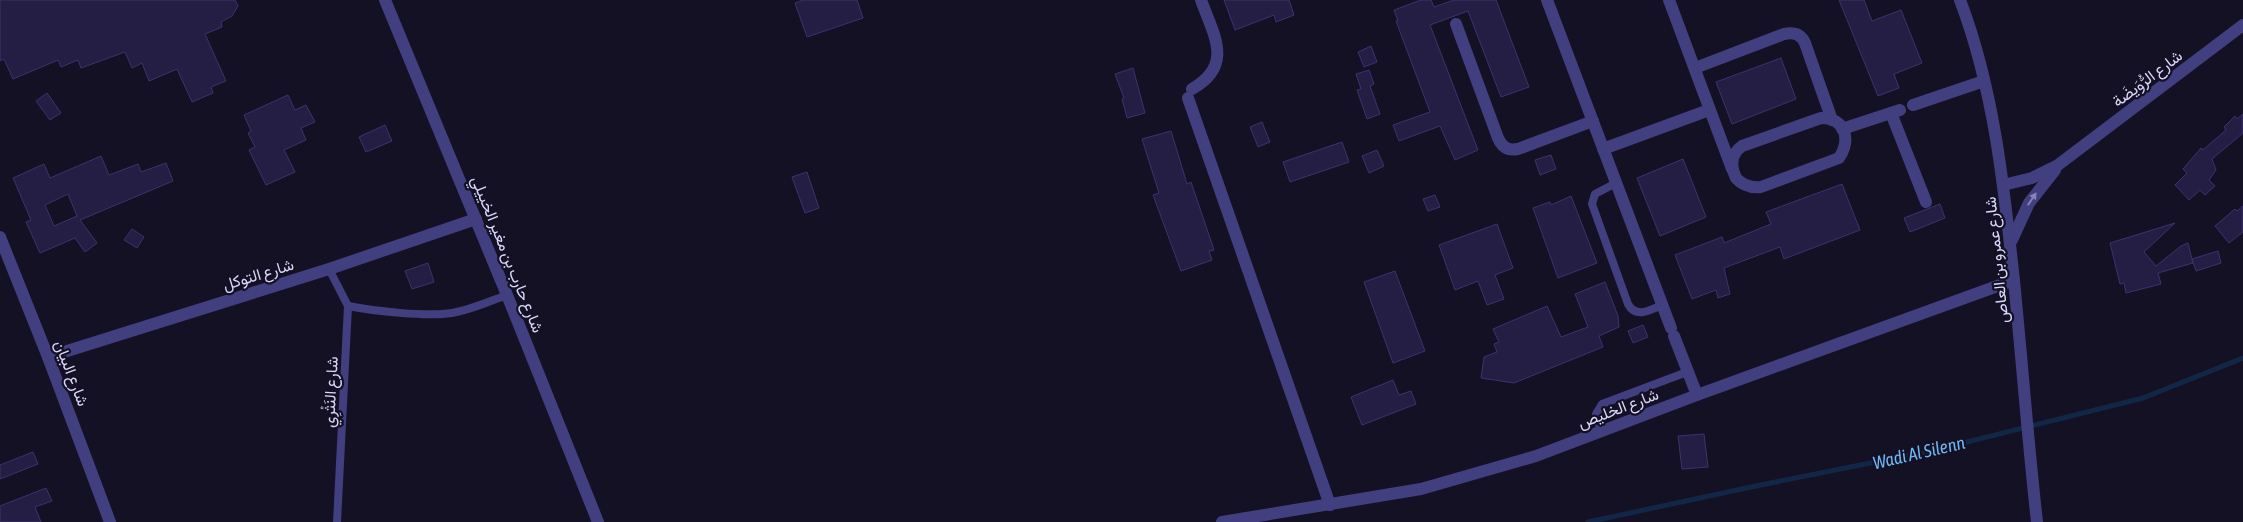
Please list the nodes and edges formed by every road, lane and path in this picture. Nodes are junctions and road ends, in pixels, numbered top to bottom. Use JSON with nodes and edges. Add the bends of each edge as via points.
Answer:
{"nodes":[{"id":1,"x":385,"y":0,"type":"edge"},
{"id":2,"x":1201,"y":0,"type":"edge"},
{"id":3,"x":1547,"y":0,"type":"edge"},
{"id":4,"x":1669,"y":0,"type":"edge"},
{"id":5,"x":1960,"y":0,"type":"edge"},
{"id":6,"x":1456,"y":24,"type":"dead end"},
{"id":7,"x":2243,"y":26,"type":"edge"},
{"id":8,"x":1695,"y":68,"type":"junction"},
{"id":9,"x":1984,"y":81,"type":"junction"},
{"id":10,"x":1913,"y":105,"type":"dead end"},
{"id":11,"x":1709,"y":110,"type":"junction"},
{"id":12,"x":1832,"y":120,"type":"junction"},
{"id":13,"x":1593,"y":121,"type":"junction"},
{"id":14,"x":1842,"y":129,"type":"junction"},
{"id":15,"x":1603,"y":149,"type":"junction"},
{"id":16,"x":2070,"y":157,"type":"junction"},
{"id":17,"x":1733,"y":173,"type":"junction"},
{"id":18,"x":1616,"y":183,"type":"junction"},
{"id":19,"x":2004,"y":185,"type":"junction"},
{"id":20,"x":1926,"y":202,"type":"dead end"},
{"id":21,"x":476,"y":219,"type":"junction"},
{"id":22,"x":0,"y":237,"type":"edge"},
{"id":23,"x":2011,"y":242,"type":"junction"},
{"id":24,"x":329,"y":269,"type":"junction"},
{"id":25,"x":2014,"y":280,"type":"junction"},
{"id":26,"x":508,"y":295,"type":"junction"},
{"id":27,"x":1662,"y":305,"type":"junction"},
{"id":28,"x":348,"y":306,"type":"junction"},
{"id":29,"x":48,"y":357,"type":"junction"},
{"id":30,"x":1688,"y":372,"type":"junction"},
{"id":31,"x":1696,"y":395,"type":"junction"},
{"id":32,"x":1600,"y":432,"type":"junction"},
{"id":33,"x":1330,"y":505,"type":"junction"},
{"id":34,"x":110,"y":522,"type":"edge"},
{"id":35,"x":337,"y":522,"type":"edge"},
{"id":36,"x":598,"y":522,"type":"edge"},
{"id":37,"x":1222,"y":522,"type":"edge"},
{"id":38,"x":2037,"y":522,"type":"edge"}],
"edges":[{"from":1,"to":21,"type":"street","name":"شارع حارب بن مغير الخييلي"},
{"from":2,"to":33,"type":"street","via":[[1218,56],[1212,75],[1190,94]]},
{"from":3,"to":13,"type":"street"},
{"from":4,"to":8,"type":"street"},
{"from":5,"to":9,"type":"street","name":"شارع عمرو بن العاص"},
{"from":6,"to":13,"type":"street","via":[[1504,147],[1518,149]]},
{"from":7,"to":16,"type":"street","name":"شارع الرُّوَيضَة"},
{"from":8,"to":11,"type":"street"},
{"from":8,"to":12,"type":"street","via":[[1794,33],[1805,43]]},
{"from":9,"to":10,"type":"street"},
{"from":9,"to":19,"type":"street","name":"شارع عمرو بن العاص"},
{"from":11,"to":15,"type":"street"},
{"from":11,"to":17,"type":"street"},
{"from":12,"to":14,"type":"street"},
{"from":12,"to":17,"type":"street","via":[[1821,118],[1742,146],[1734,154]]},
{"from":13,"to":15,"type":"street"},
{"from":14,"to":17,"type":"street","via":[[1845,146],[1832,162],[1753,188],[1740,183]]},
{"from":14,"to":20,"type":"street","via":[[1895,111]]},
{"from":15,"to":18,"type":"street"},
{"from":16,"to":19,"type":"street","name":"شارع الرُّوَيضَة","via":[[2045,172]]},
{"from":23,"to":16,"type":"street","name":"شارع الرُّوَيضَة","one_way":true,"via":[[2028,203],[2041,185]]},
{"from":18,"to":27,"type":"street"},
{"from":18,"to":27,"type":"lane","via":[[1595,194],[1592,204],[1628,304],[1640,313]]},
{"from":19,"to":23,"type":"street","name":"شارع عمرو بن العاص"},
{"from":21,"to":24,"type":"street","name":"شارع التوكل"},
{"from":21,"to":26,"type":"street","name":"شارع حارب بن مغير الخييلي"},
{"from":22,"to":29,"type":"street","name":"شارع البيان"},
{"from":23,"to":25,"type":"street","name":"شارع عمرو بن العاص"},
{"from":24,"to":28,"type":"lane"},
{"from":24,"to":29,"type":"street","name":"شارع التوكل"},
{"from":25,"to":31,"type":"street","name":"شارع الخليص"},
{"from":25,"to":38,"type":"street","name":"شارع عمرو بن العاص"},
{"from":26,"to":28,"type":"lane","via":[[443,314]]},
{"from":26,"to":36,"type":"street","name":"شارع حارب بن مغير الخييلي"},
{"from":27,"to":30,"type":"street"},
{"from":28,"to":35,"type":"lane","name":"شارع النَثْرِي"},
{"from":29,"to":34,"type":"street","name":"شارع البيان"},
{"from":30,"to":31,"type":"street"},
{"from":30,"to":32,"type":"lane","via":[[1602,404],[1596,414]]},
{"from":31,"to":32,"type":"street","name":"شارع الخليص"},
{"from":32,"to":33,"type":"street","name":"شارع الخليص","via":[[1536,456],[1421,489]]},
{"from":33,"to":37,"type":"street","name":"شارع الخليص"}]}
